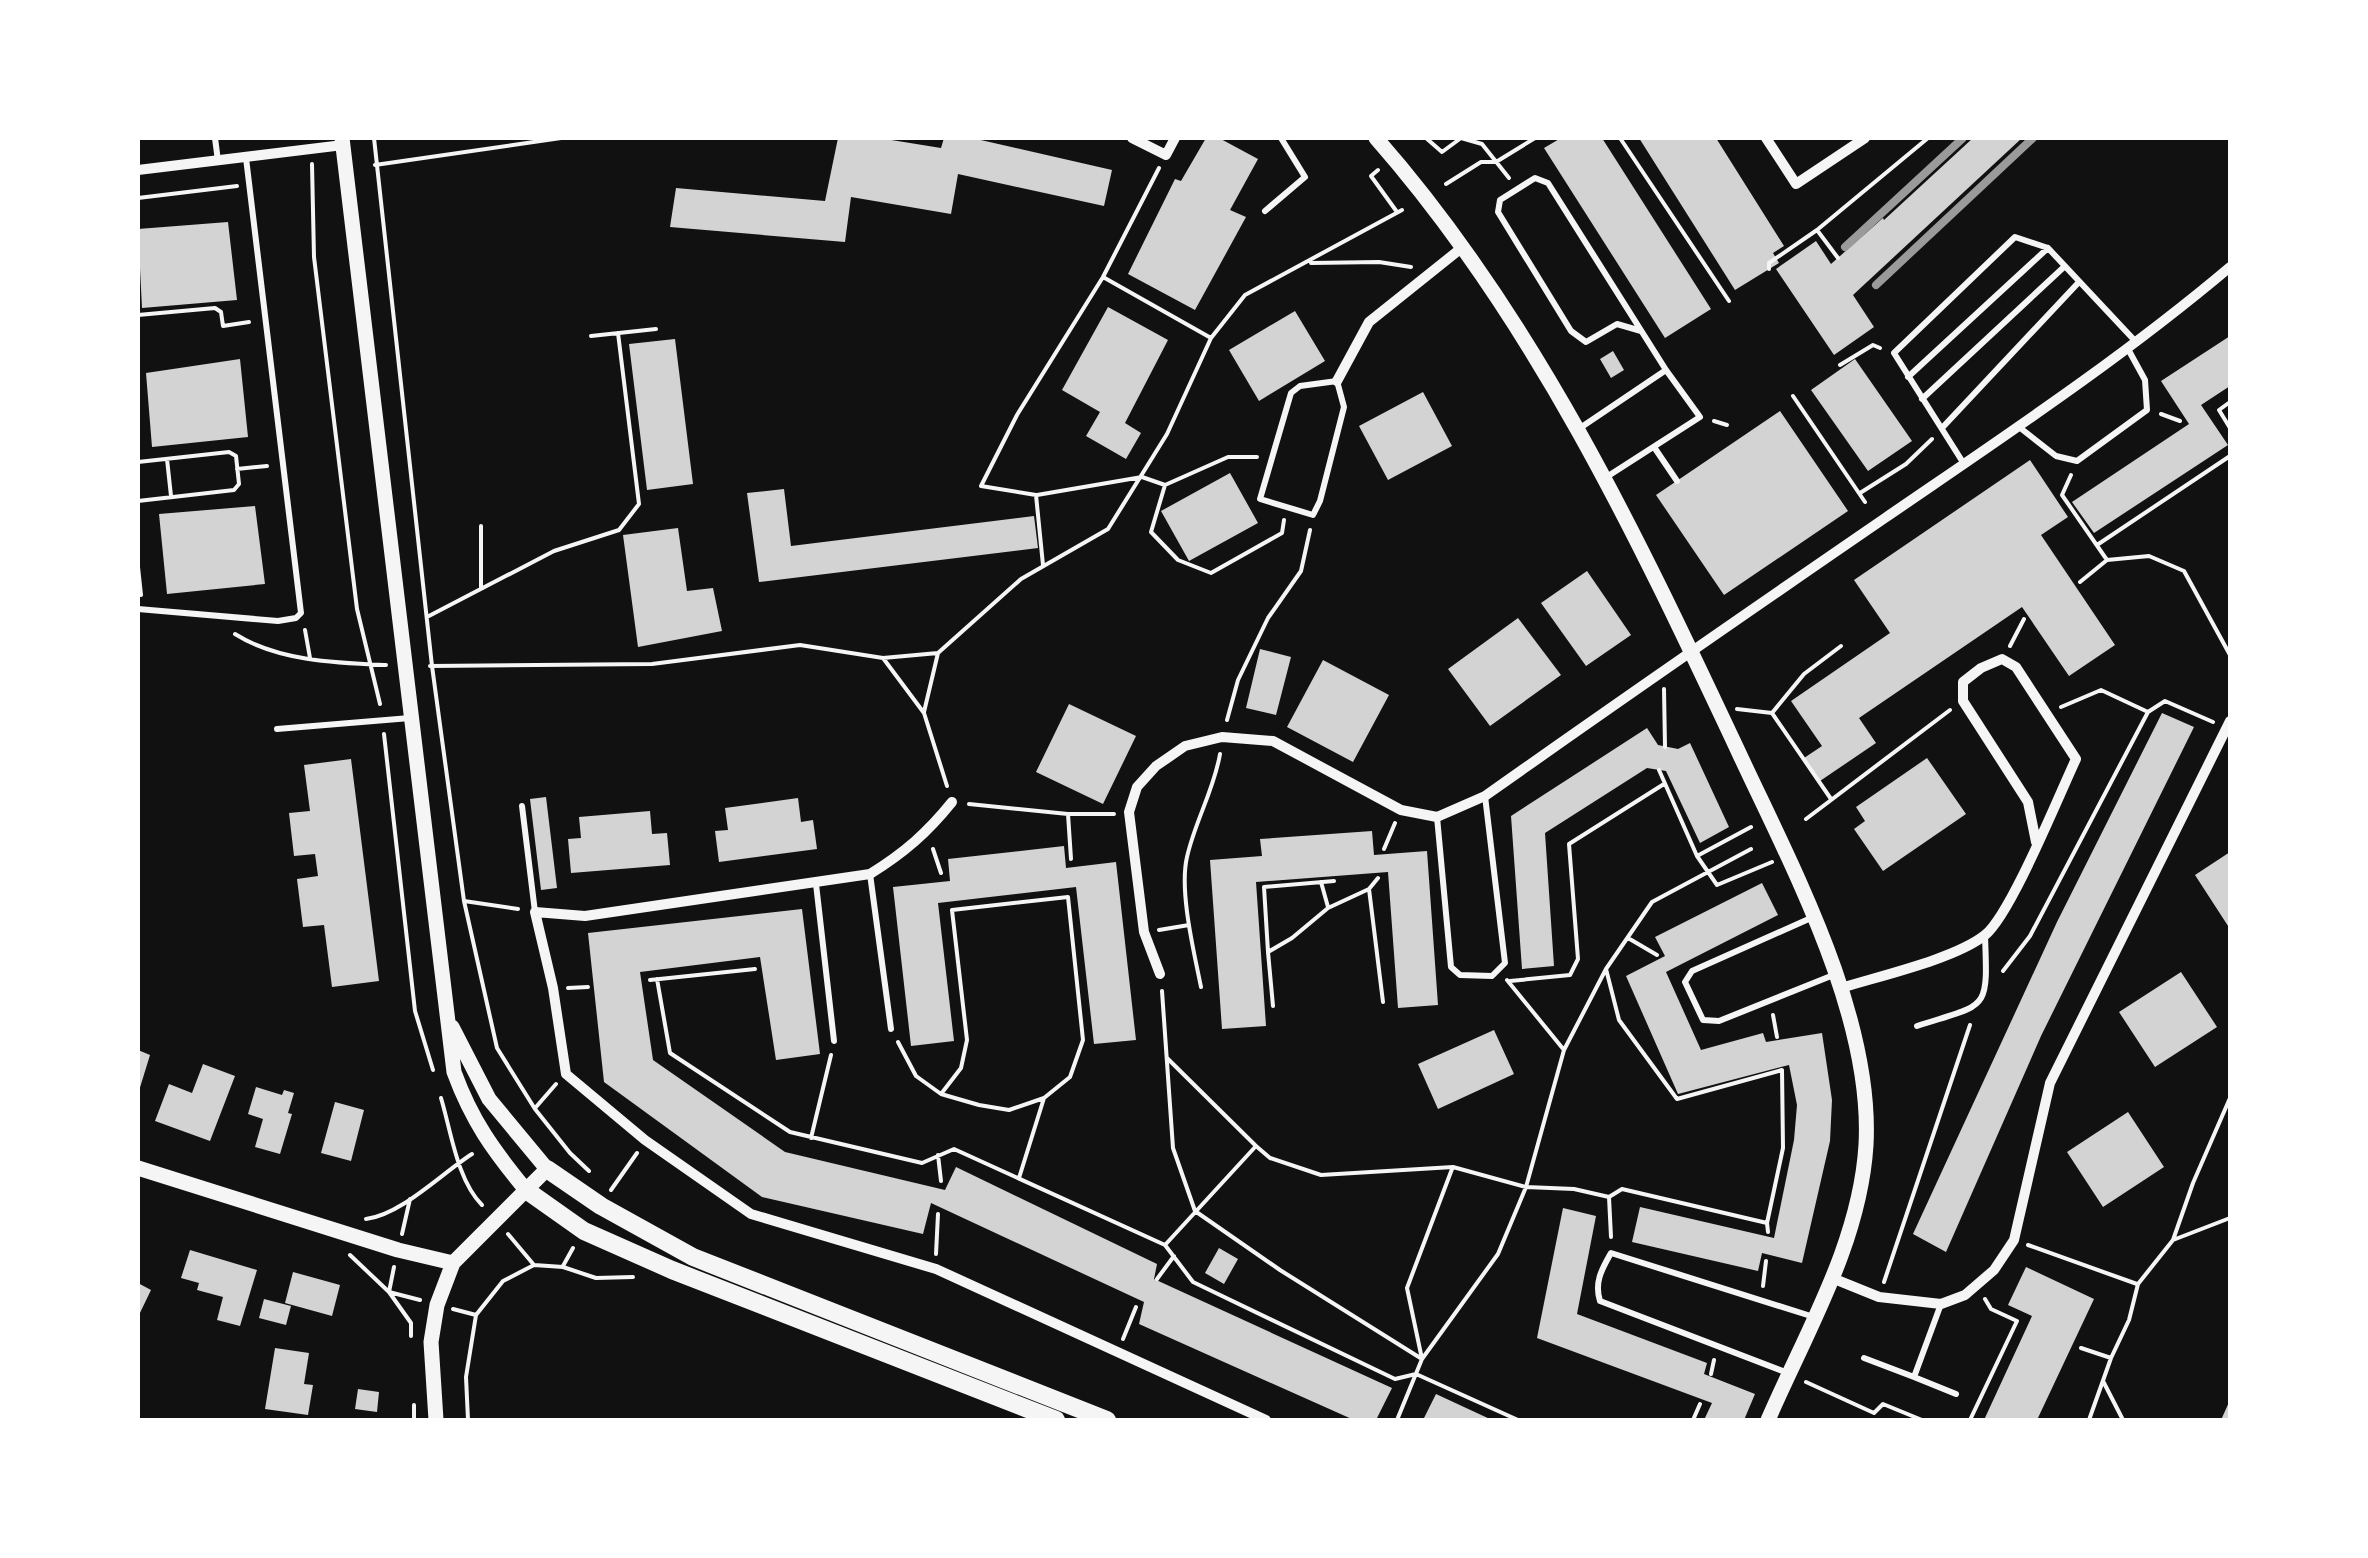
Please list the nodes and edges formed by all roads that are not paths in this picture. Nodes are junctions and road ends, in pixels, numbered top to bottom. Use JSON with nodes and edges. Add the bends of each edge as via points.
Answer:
{"nodes":[{"id":1,"x":215,"y":138,"type":"edge"},
{"id":2,"x":1132,"y":138,"type":"edge"},
{"id":3,"x":1175,"y":138,"type":"edge"},
{"id":4,"x":1281,"y":138,"type":"edge"},
{"id":5,"x":1376,"y":138,"type":"edge"},
{"id":6,"x":1766,"y":138,"type":"edge"},
{"id":7,"x":1865,"y":138,"type":"edge"},
{"id":8,"x":342,"y":141,"type":"edge"},
{"id":9,"x":246,"y":158,"type":"junction"},
{"id":10,"x":218,"y":161,"type":"junction"},
{"id":11,"x":138,"y":170,"type":"edge"},
{"id":12,"x":1265,"y":211,"type":"dead end"},
{"id":13,"x":1464,"y":246,"type":"junction"},
{"id":14,"x":2048,"y":248,"type":"junction"},
{"id":15,"x":2065,"y":266,"type":"junction"},
{"id":16,"x":2230,"y":267,"type":"edge"},
{"id":17,"x":2079,"y":282,"type":"junction"},
{"id":18,"x":1641,"y":331,"type":"junction"},
{"id":19,"x":2132,"y":346,"type":"junction"},
{"id":20,"x":1666,"y":370,"type":"junction"},
{"id":21,"x":1908,"y":377,"type":"junction"},
{"id":22,"x":1337,"y":382,"type":"junction"},
{"id":23,"x":1922,"y":399,"type":"junction"},
{"id":24,"x":2018,"y":426,"type":"junction"},
{"id":25,"x":1942,"y":428,"type":"junction"},
{"id":26,"x":1579,"y":429,"type":"junction"},
{"id":27,"x":1654,"y":447,"type":"junction"},
{"id":28,"x":1964,"y":464,"type":"junction"},
{"id":29,"x":1604,"y":479,"type":"junction"},
{"id":30,"x":1677,"y":481,"type":"dead end"},
{"id":31,"x":140,"y":610,"type":"edge"},
{"id":32,"x":1691,"y":651,"type":"junction"},
{"id":33,"x":411,"y":718,"type":"junction"},
{"id":34,"x":2229,"y":724,"type":"edge"},
{"id":35,"x":277,"y":729,"type":"dead end"},
{"id":36,"x":1485,"y":796,"type":"junction"},
{"id":37,"x":952,"y":802,"type":"road end"},
{"id":38,"x":522,"y":806,"type":"dead end"},
{"id":39,"x":1437,"y":817,"type":"junction"},
{"id":40,"x":2036,"y":842,"type":"junction"},
{"id":41,"x":870,"y":874,"type":"junction"},
{"id":42,"x":816,"y":884,"type":"junction"},
{"id":43,"x":536,"y":912,"type":"junction"},
{"id":44,"x":1812,"y":918,"type":"junction"},
{"id":45,"x":1985,"y":935,"type":"junction"},
{"id":46,"x":1160,"y":974,"type":"road end"},
{"id":47,"x":1838,"y":981,"type":"junction"},
{"id":48,"x":446,"y":1014,"type":"junction"},
{"id":49,"x":1917,"y":1026,"type":"dead end"},
{"id":50,"x":890,"y":1030,"type":"road end"},
{"id":51,"x":834,"y":1041,"type":"road end"},
{"id":52,"x":138,"y":1168,"type":"edge"},
{"id":53,"x":547,"y":1169,"type":"junction"},
{"id":54,"x":526,"y":1190,"type":"junction"},
{"id":55,"x":453,"y":1263,"type":"junction"},
{"id":56,"x":1832,"y":1278,"type":"junction"},
{"id":57,"x":1941,"y":1304,"type":"junction"},
{"id":58,"x":1815,"y":1317,"type":"junction"},
{"id":59,"x":1864,"y":1358,"type":"dead end"},
{"id":60,"x":1788,"y":1373,"type":"junction"},
{"id":61,"x":1914,"y":1377,"type":"junction"},
{"id":62,"x":1956,"y":1394,"type":"dead end"},
{"id":63,"x":436,"y":1420,"type":"edge"},
{"id":64,"x":1056,"y":1420,"type":"edge"},
{"id":65,"x":1107,"y":1420,"type":"edge"},
{"id":66,"x":1266,"y":1420,"type":"edge"},
{"id":67,"x":1768,"y":1420,"type":"edge"}],
"edges":[{"from":1,"to":10,"type":"lane"},
{"from":2,"to":3,"type":"street","via":[[1166,155]]},
{"from":4,"to":12,"type":"lane","via":[[1305,177]]},
{"from":5,"to":13,"type":"street"},
{"from":6,"to":7,"type":"street","via":[[1796,184]]},
{"from":8,"to":9,"type":"street"},
{"from":8,"to":33,"type":"street"},
{"from":9,"to":10,"type":"street"},
{"from":9,"to":31,"type":"lane","via":[[301,614],[278,622]]},
{"from":10,"to":11,"type":"street"},
{"from":13,"to":22,"type":"street","via":[[1369,322]]},
{"from":13,"to":26,"type":"street"},
{"from":14,"to":15,"type":"lane"},
{"from":14,"to":21,"type":"lane"},
{"from":14,"to":21,"type":"lane","via":[[2015,237],[1894,353]]},
{"from":15,"to":17,"type":"lane"},
{"from":15,"to":23,"type":"lane"},
{"from":16,"to":19,"type":"street"},
{"from":17,"to":19,"type":"lane"},
{"from":17,"to":25,"type":"lane"},
{"from":18,"to":18,"type":"lane","via":[[1548,183],[1535,178],[1500,200],[1498,212],[1570,331],[1586,342],[1617,324]]},
{"from":18,"to":20,"type":"lane"},
{"from":19,"to":24,"type":"street"},
{"from":19,"to":24,"type":"lane","via":[[2145,380],[2146,410],[2077,461],[2056,456]]},
{"from":20,"to":26,"type":"lane"},
{"from":20,"to":27,"type":"lane","via":[[1700,417]]},
{"from":21,"to":23,"type":"lane"},
{"from":22,"to":22,"type":"lane","via":[[1290,393],[1260,499],[1313,515],[1344,407]]},
{"from":23,"to":25,"type":"lane"},
{"from":24,"to":28,"type":"street"},
{"from":25,"to":28,"type":"lane"},
{"from":26,"to":29,"type":"street"},
{"from":27,"to":29,"type":"lane"},
{"from":27,"to":30,"type":"lane"},
{"from":28,"to":32,"type":"street"},
{"from":29,"to":32,"type":"street"},
{"from":32,"to":36,"type":"street"},
{"from":32,"to":44,"type":"street"},
{"from":33,"to":35,"type":"lane"},
{"from":33,"to":48,"type":"street"},
{"from":34,"to":57,"type":"street","via":[[2050,1083],[2014,1240],[1978,1286]]},
{"from":36,"to":39,"type":"street"},
{"from":36,"to":39,"type":"lane","via":[[1505,963],[1492,976],[1460,975],[1451,967]]},
{"from":37,"to":41,"type":"street","via":[[928,833]]},
{"from":38,"to":43,"type":"lane"},
{"from":39,"to":46,"type":"street","via":[[1401,810],[1273,742],[1222,737],[1185,746],[1137,787],[1129,812],[1144,932]]},
{"from":40,"to":40,"type":"street","via":[[2028,802],[1962,701],[1964,682],[2002,659],[2016,666],[2076,758]]},
{"from":40,"to":45,"type":"street","via":[[2004,911]]},
{"from":41,"to":42,"type":"street"},
{"from":41,"to":50,"type":"lane"},
{"from":42,"to":43,"type":"street","via":[[584,916]]},
{"from":42,"to":51,"type":"lane"},
{"from":43,"to":66,"type":"street","via":[[566,1074],[751,1214],[936,1269]]},
{"from":44,"to":47,"type":"street"},
{"from":44,"to":47,"type":"lane","via":[[1692,971],[1685,982],[1702,1020],[1718,1021]]},
{"from":45,"to":47,"type":"street","via":[[1936,958]]},
{"from":45,"to":49,"type":"lane","via":[[1987,990],[1976,1007]]},
{"from":47,"to":56,"type":"street","via":[[1863,1090],[1866,1143],[1858,1204]]},
{"from":48,"to":53,"type":"street","via":[[489,1098]]},
{"from":48,"to":54,"type":"street","via":[[454,1072],[468,1110]]},
{"from":52,"to":55,"type":"street"},
{"from":53,"to":54,"type":"street"},
{"from":53,"to":65,"type":"main road","via":[[693,1256]]},
{"from":54,"to":55,"type":"street"},
{"from":54,"to":64,"type":"main road","via":[[584,1231],[672,1270]]},
{"from":55,"to":63,"type":"street","via":[[436,1306],[432,1342]]},
{"from":56,"to":57,"type":"street","via":[[1880,1297]]},
{"from":56,"to":58,"type":"street"},
{"from":57,"to":61,"type":"lane"},
{"from":58,"to":60,"type":"street"},
{"from":58,"to":60,"type":"lane","via":[[1611,1253],[1600,1273],[1600,1300]]},
{"from":59,"to":61,"type":"lane"},
{"from":60,"to":67,"type":"street"},
{"from":61,"to":62,"type":"lane"}]}
